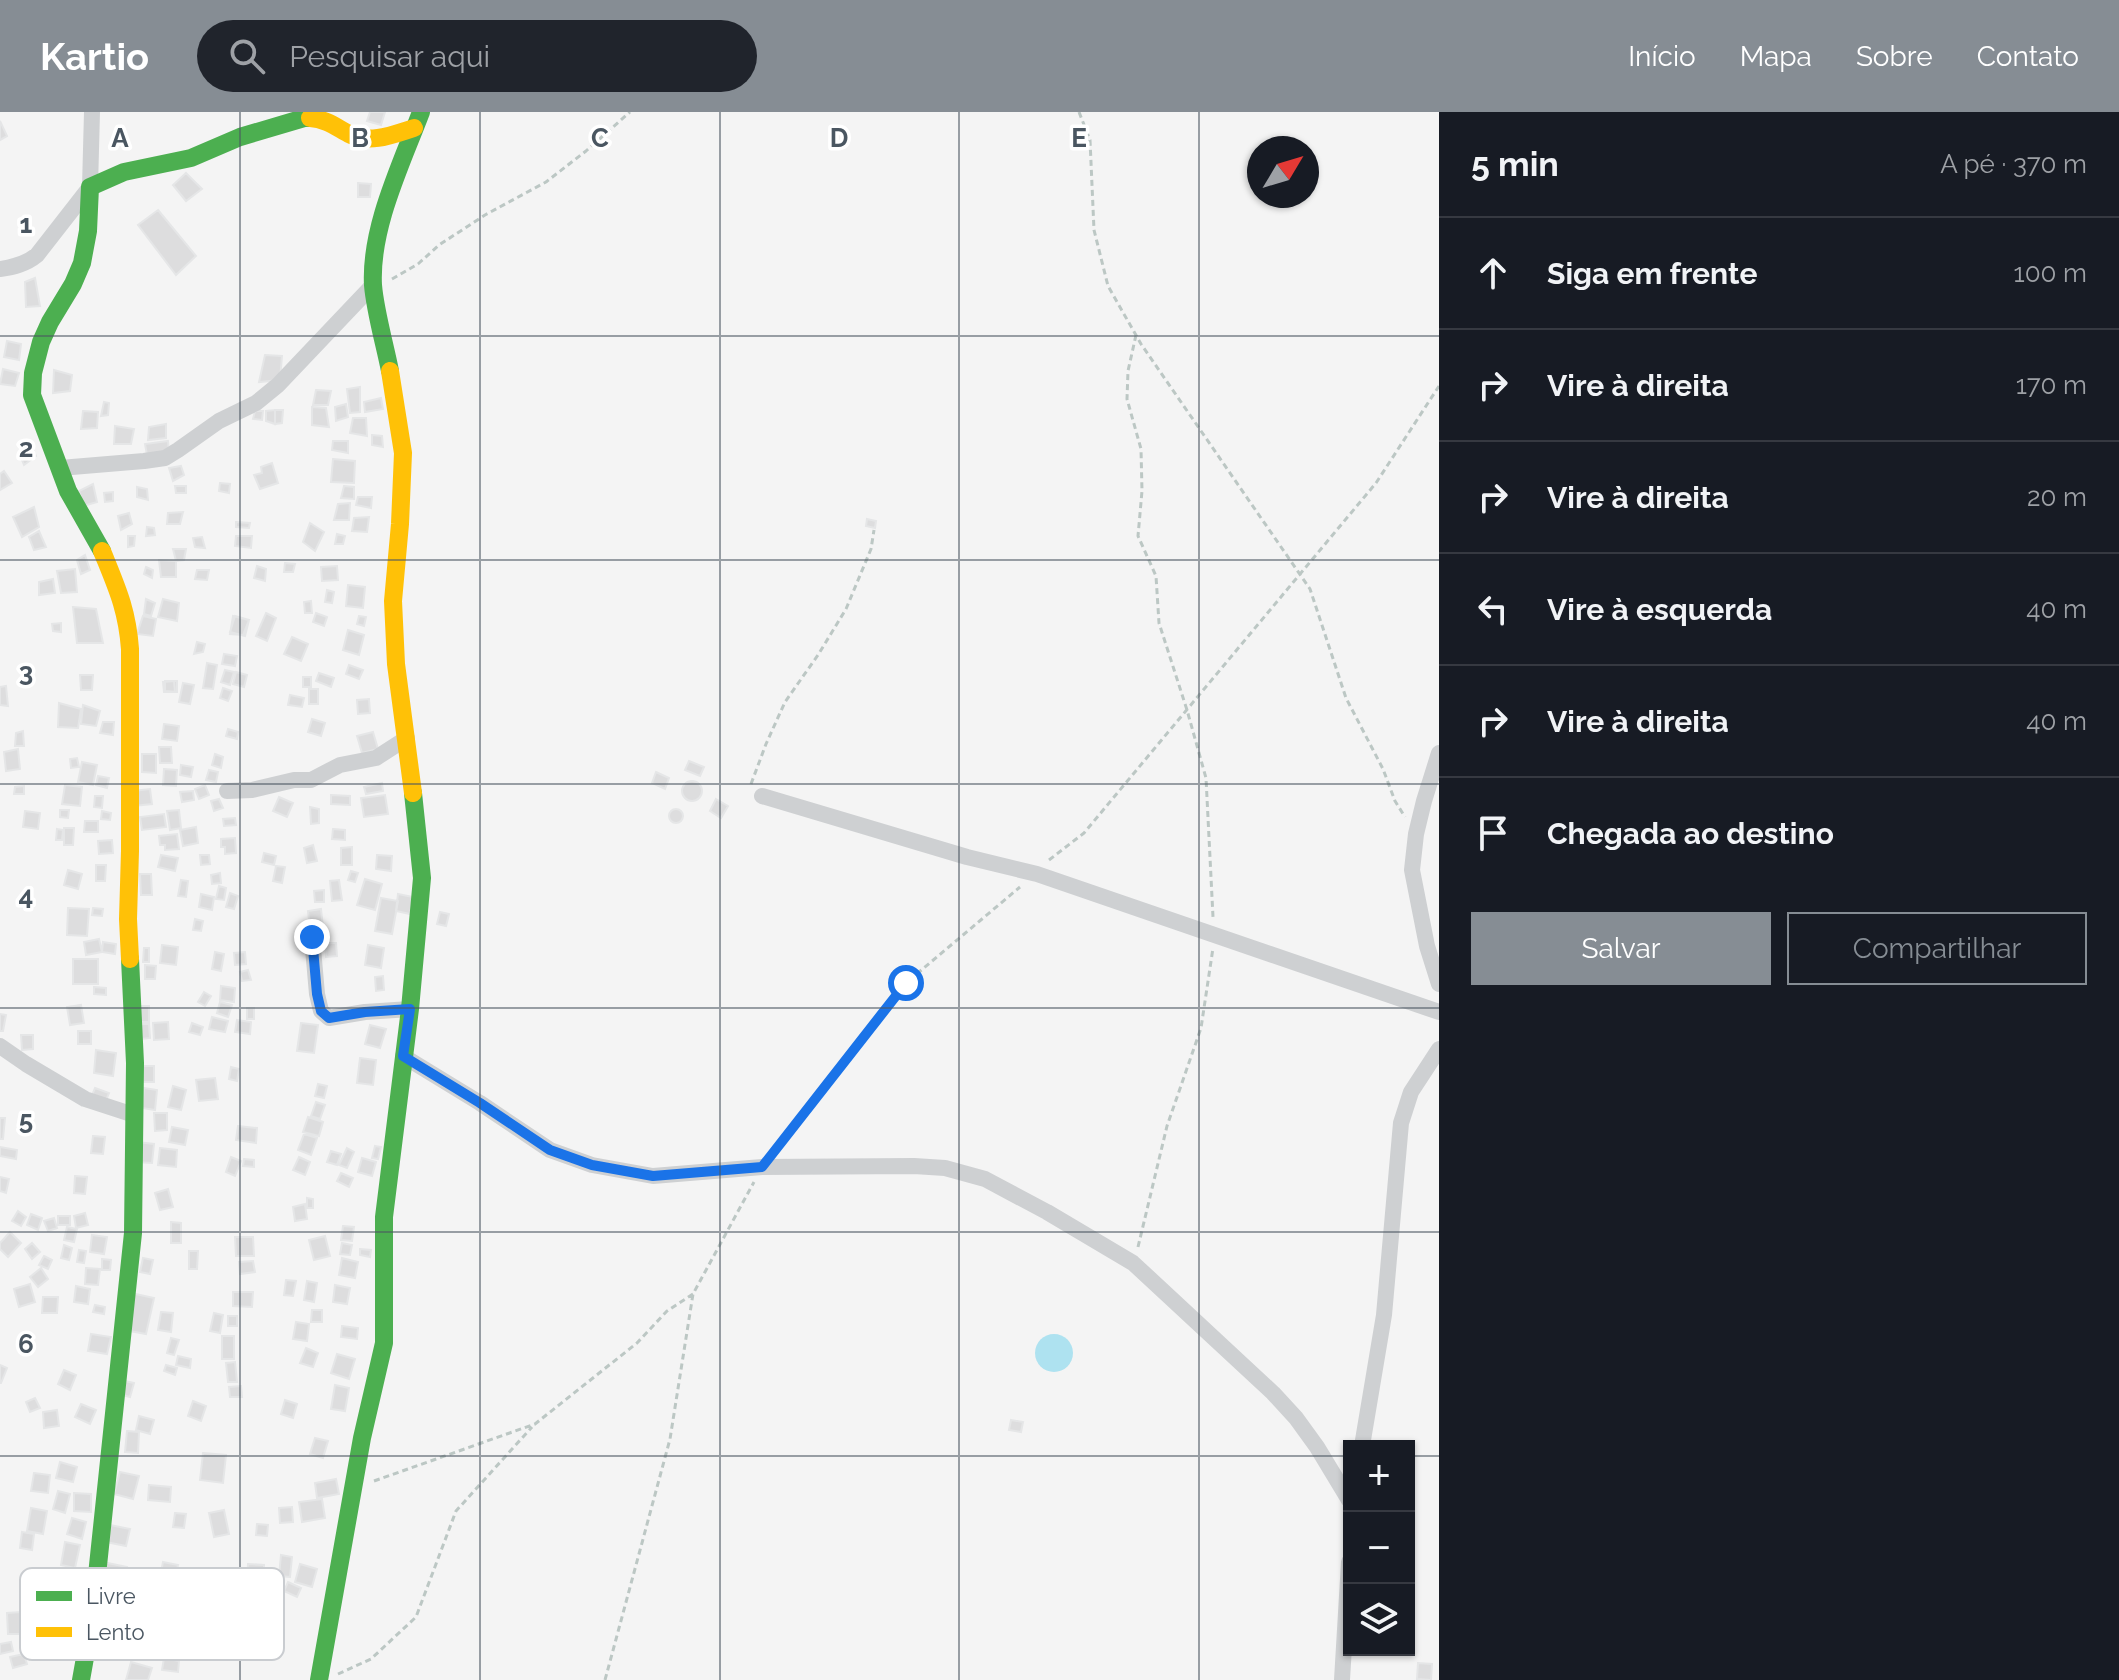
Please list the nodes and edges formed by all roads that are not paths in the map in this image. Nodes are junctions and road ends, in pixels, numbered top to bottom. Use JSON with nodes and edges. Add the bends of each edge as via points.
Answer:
{"nodes":[{"id":1,"x":92,"y":112,"type":"edge"},
{"id":2,"x":418,"y":120,"type":"edge"},
{"id":3,"x":90,"y":187,"type":"junction"},
{"id":4,"x":0,"y":269,"type":"edge"},
{"id":5,"x":373,"y":285,"type":"junction"},
{"id":6,"x":60,"y":468,"type":"junction"},
{"id":7,"x":407,"y":738,"type":"junction"},
{"id":8,"x":1439,"y":753,"type":"edge"},
{"id":9,"x":227,"y":791,"type":"dead end"},
{"id":10,"x":762,"y":796,"type":"road end"},
{"id":11,"x":312,"y":937,"type":"dead end"},
{"id":12,"x":1439,"y":984,"type":"edge"},
{"id":13,"x":410,"y":1009,"type":"junction"},
{"id":14,"x":1439,"y":1012,"type":"edge"},
{"id":15,"x":0,"y":1046,"type":"edge"},
{"id":16,"x":1439,"y":1049,"type":"edge"},
{"id":17,"x":403,"y":1056,"type":"junction"},
{"id":18,"x":134,"y":1115,"type":"junction"},
{"id":19,"x":1363,"y":1440,"type":"edge"},
{"id":20,"x":1343,"y":1490,"type":"edge"},
{"id":21,"x":98,"y":1568,"type":"edge"},
{"id":22,"x":1348,"y":1584,"type":"edge"},
{"id":23,"x":85,"y":1660,"type":"edge"},
{"id":24,"x":327,"y":1677,"type":"edge"},
{"id":25,"x":81,"y":1680,"type":"edge"},
{"id":26,"x":1342,"y":1680,"type":"edge"}],
"edges":[{"from":1,"to":3,"type":"street"},
{"from":2,"to":3,"type":"street","via":[[383,137],[359,138],[330,120],[304,118]]},
{"from":2,"to":5,"type":"street","via":[[377,234]]},
{"from":3,"to":4,"type":"street","via":[[37,255]]},
{"from":3,"to":6,"type":"street","via":[[86,246],[78,274],[39,346],[31,380]]},
{"from":5,"to":6,"type":"street","via":[[278,385],[165,458]]},
{"from":5,"to":7,"type":"street","via":[[403,453],[393,601]]},
{"from":6,"to":18,"type":"street","via":[[98,543],[128,622]]},
{"from":7,"to":9,"type":"street","via":[[376,758],[340,765],[311,780]]},
{"from":7,"to":13,"type":"street","via":[[422,878]]},
{"from":8,"to":12,"type":"street","via":[[1416,834],[1412,870]]},
{"from":10,"to":14,"type":"street","via":[[1037,874]]},
{"from":11,"to":13,"type":"street","via":[[317,994],[321,1011],[329,1018]]},
{"from":13,"to":17,"type":"street"},
{"from":15,"to":18,"type":"street","via":[[85,1099]]},
{"from":16,"to":19,"type":"street","via":[[1411,1092],[1401,1123],[1384,1315]]},
{"from":17,"to":20,"type":"street","via":[[550,1150],[592,1165],[653,1176],[762,1167],[914,1166],[985,1179],[1133,1263],[1273,1393],[1317,1447]]},
{"from":17,"to":24,"type":"street","via":[[384,1217],[384,1343],[353,1488]]},
{"from":18,"to":21,"type":"street","via":[[133,1233]]},
{"from":22,"to":26,"type":"street"},
{"from":23,"to":25,"type":"street"}]}
